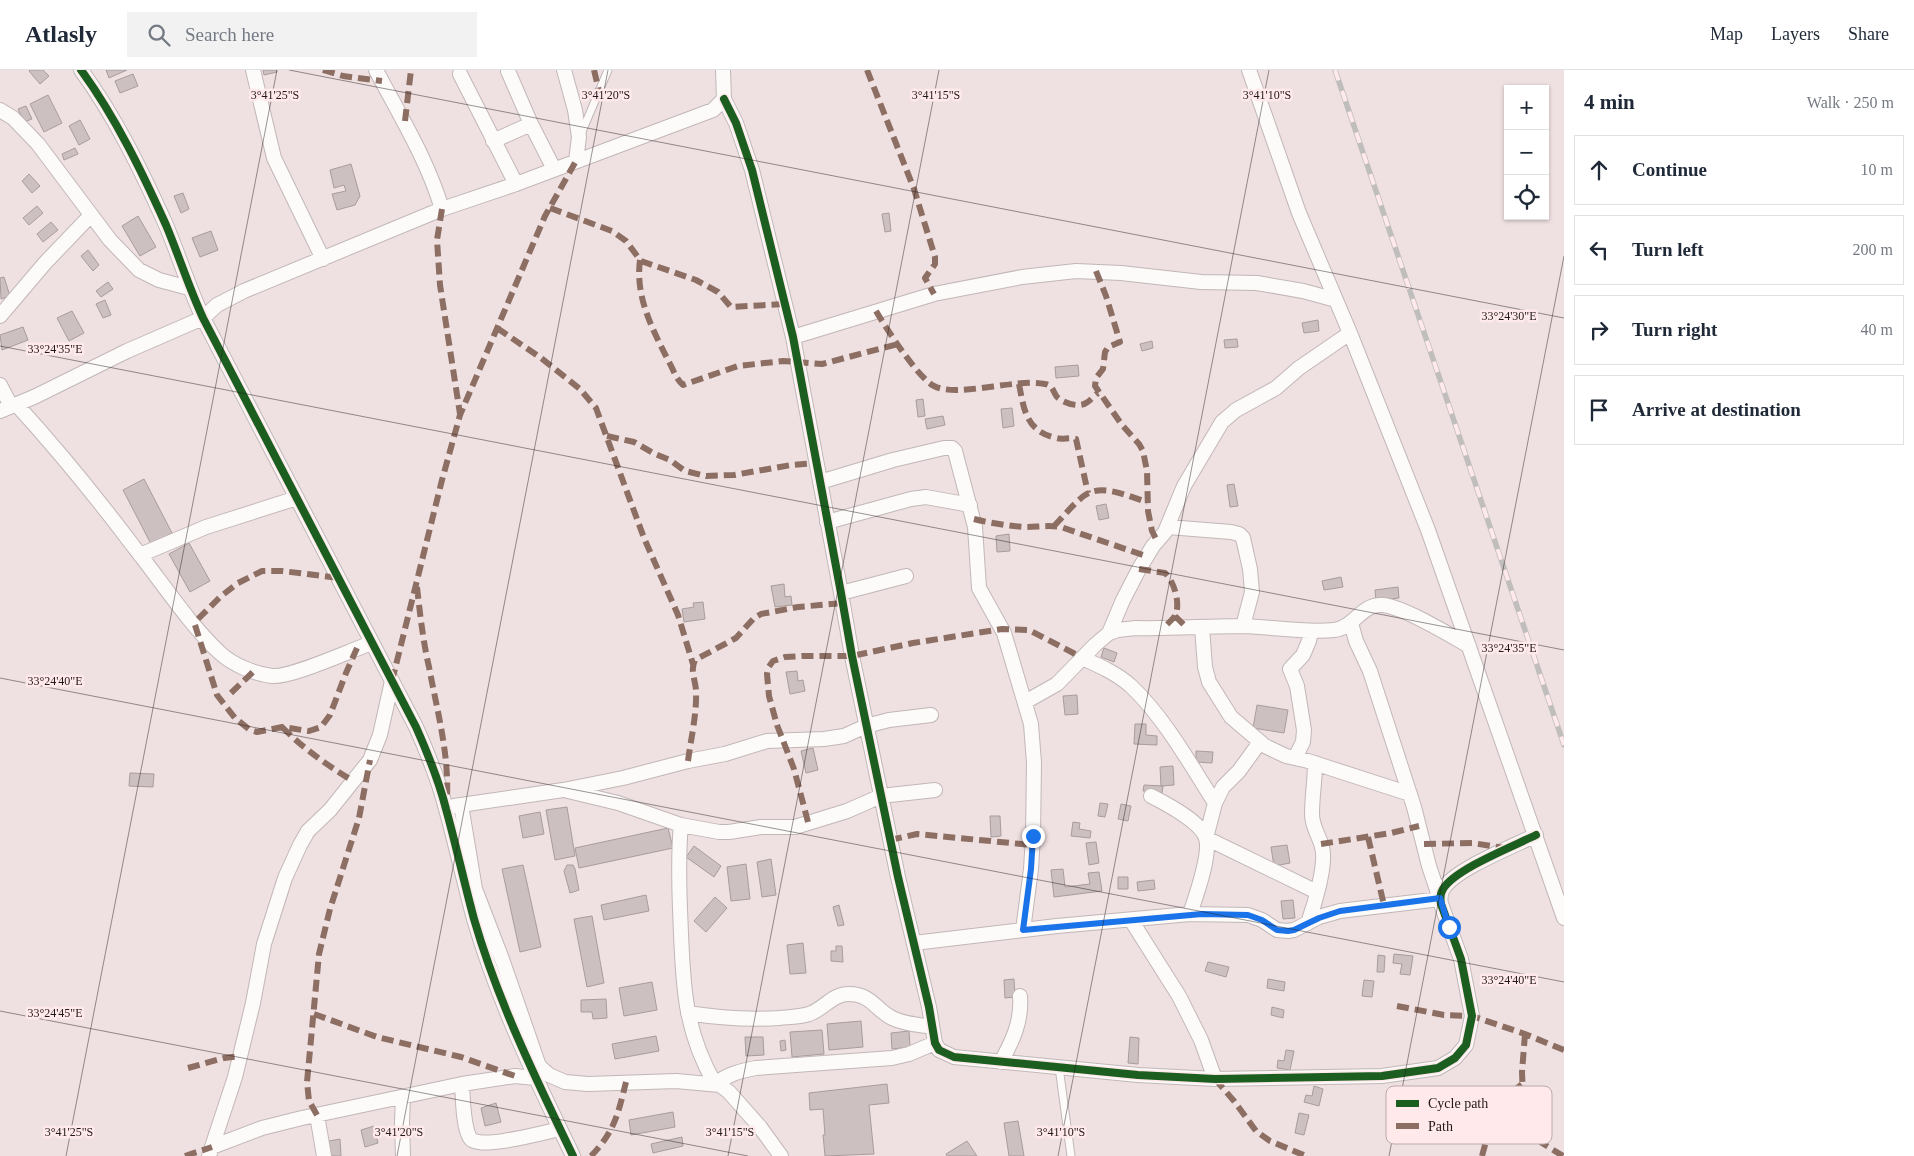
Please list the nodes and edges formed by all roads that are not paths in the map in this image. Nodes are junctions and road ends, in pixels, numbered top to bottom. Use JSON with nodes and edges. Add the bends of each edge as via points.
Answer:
{"nodes":[{"id":1,"x":81,"y":70,"type":"edge"},
{"id":2,"x":254,"y":70,"type":"edge"},
{"id":3,"x":376,"y":70,"type":"edge"},
{"id":4,"x":564,"y":70,"type":"edge"},
{"id":5,"x":608,"y":70,"type":"edge"},
{"id":6,"x":723,"y":70,"type":"edge"},
{"id":7,"x":1249,"y":70,"type":"edge"},
{"id":8,"x":508,"y":71,"type":"edge"},
{"id":9,"x":460,"y":74,"type":"dead end"},
{"id":10,"x":724,"y":99,"type":"junction"},
{"id":11,"x":0,"y":110,"type":"edge"},
{"id":12,"x":531,"y":124,"type":"junction"},
{"id":13,"x":579,"y":137,"type":"junction"},
{"id":14,"x":493,"y":141,"type":"junction"},
{"id":15,"x":576,"y":160,"type":"junction"},
{"id":16,"x":554,"y":169,"type":"junction"},
{"id":17,"x":516,"y":184,"type":"junction"},
{"id":18,"x":442,"y":209,"type":"junction"},
{"id":19,"x":91,"y":215,"type":"junction"},
{"id":20,"x":323,"y":259,"type":"junction"},
{"id":21,"x":189,"y":288,"type":"junction"},
{"id":22,"x":1336,"y":300,"type":"junction"},
{"id":23,"x":0,"y":316,"type":"edge"},
{"id":24,"x":203,"y":318,"type":"junction"},
{"id":25,"x":1350,"y":333,"type":"junction"},
{"id":26,"x":793,"y":337,"type":"junction"},
{"id":27,"x":0,"y":385,"type":"edge"},
{"id":28,"x":9,"y":407,"type":"edge"},
{"id":29,"x":820,"y":482,"type":"junction"},
{"id":30,"x":297,"y":498,"type":"junction"},
{"id":31,"x":970,"y":505,"type":"junction"},
{"id":32,"x":827,"y":522,"type":"junction"},
{"id":33,"x":1168,"y":527,"type":"junction"},
{"id":34,"x":140,"y":555,"type":"junction"},
{"id":35,"x":906,"y":576,"type":"dead end"},
{"id":36,"x":841,"y":593,"type":"junction"},
{"id":37,"x":1243,"y":626,"type":"junction"},
{"id":38,"x":1345,"y":626,"type":"junction"},
{"id":39,"x":1202,"y":627,"type":"junction"},
{"id":40,"x":1311,"y":631,"type":"junction"},
{"id":41,"x":1109,"y":633,"type":"junction"},
{"id":42,"x":372,"y":643,"type":"junction"},
{"id":43,"x":1469,"y":646,"type":"junction"},
{"id":44,"x":1082,"y":658,"type":"junction"},
{"id":45,"x":392,"y":681,"type":"junction"},
{"id":46,"x":1025,"y":702,"type":"junction"},
{"id":47,"x":931,"y":715,"type":"dead end"},
{"id":48,"x":866,"y":726,"type":"junction"},
{"id":49,"x":1260,"y":742,"type":"junction"},
{"id":50,"x":1296,"y":758,"type":"junction"},
{"id":51,"x":1315,"y":763,"type":"junction"},
{"id":52,"x":563,"y":790,"type":"junction"},
{"id":53,"x":935,"y":790,"type":"dead end"},
{"id":54,"x":1410,"y":794,"type":"junction"},
{"id":55,"x":881,"y":796,"type":"junction"},
{"id":56,"x":1151,"y":796,"type":"dead end"},
{"id":57,"x":1215,"y":803,"type":"junction"},
{"id":58,"x":461,"y":805,"type":"junction"},
{"id":59,"x":446,"y":808,"type":"junction"},
{"id":60,"x":681,"y":825,"type":"junction"},
{"id":61,"x":1536,"y":835,"type":"junction"},
{"id":62,"x":1206,"y":838,"type":"junction"},
{"id":63,"x":1318,"y":892,"type":"junction"},
{"id":64,"x":1440,"y":898,"type":"junction"},
{"id":65,"x":1190,"y":914,"type":"junction"},
{"id":66,"x":1564,"y":918,"type":"edge"},
{"id":67,"x":1131,"y":920,"type":"junction"},
{"id":68,"x":1308,"y":923,"type":"junction"},
{"id":69,"x":1023,"y":930,"type":"junction"},
{"id":70,"x":914,"y":943,"type":"junction"},
{"id":71,"x":1020,"y":996,"type":"dead end"},
{"id":72,"x":688,"y":1013,"type":"junction"},
{"id":73,"x":932,"y":1027,"type":"junction"},
{"id":74,"x":935,"y":1043,"type":"junction"},
{"id":75,"x":1001,"y":1062,"type":"junction"},
{"id":76,"x":1059,"y":1067,"type":"junction"},
{"id":77,"x":534,"y":1078,"type":"junction"},
{"id":78,"x":1215,"y":1079,"type":"junction"},
{"id":79,"x":462,"y":1084,"type":"junction"},
{"id":80,"x":715,"y":1084,"type":"junction"},
{"id":81,"x":403,"y":1097,"type":"junction"},
{"id":82,"x":317,"y":1115,"type":"junction"},
{"id":83,"x":560,"y":1129,"type":"junction"},
{"id":84,"x":211,"y":1152,"type":"edge"},
{"id":85,"x":324,"y":1156,"type":"edge"},
{"id":86,"x":403,"y":1156,"type":"edge"},
{"id":87,"x":573,"y":1156,"type":"edge"},
{"id":88,"x":781,"y":1156,"type":"edge"},
{"id":89,"x":1071,"y":1156,"type":"edge"}],
"edges":[{"from":1,"to":21,"type":"street","via":[[100,96],[137,164]]},
{"from":2,"to":20,"type":"street","via":[[274,158]]},
{"from":3,"to":18,"type":"street","via":[[425,162]]},
{"from":4,"to":13,"type":"street"},
{"from":5,"to":13,"type":"lane"},
{"from":6,"to":10,"type":"street"},
{"from":7,"to":22,"type":"street","via":[[1299,213]]},
{"from":8,"to":12,"type":"street"},
{"from":9,"to":14,"type":"street"},
{"from":10,"to":15,"type":"street","via":[[713,110]]},
{"from":10,"to":26,"type":"street","via":[[752,170]]},
{"from":11,"to":19,"type":"street","via":[[13,118],[38,144]]},
{"from":12,"to":14,"type":"street"},
{"from":12,"to":16,"type":"street"},
{"from":13,"to":15,"type":"street"},
{"from":14,"to":17,"type":"street"},
{"from":15,"to":16,"type":"street"},
{"from":16,"to":17,"type":"street"},
{"from":17,"to":18,"type":"street"},
{"from":18,"to":20,"type":"street"},
{"from":19,"to":21,"type":"street","via":[[140,270],[159,280]]},
{"from":19,"to":23,"type":"street"},
{"from":20,"to":24,"type":"street","via":[[244,291],[217,305]]},
{"from":21,"to":24,"type":"street"},
{"from":22,"to":25,"type":"street"},
{"from":22,"to":26,"type":"street","via":[[1257,283],[1201,282],[1121,272],[1076,271],[1022,277],[934,294]]},
{"from":24,"to":28,"type":"street"},
{"from":24,"to":30,"type":"street"},
{"from":25,"to":33,"type":"street","via":[[1276,388],[1226,418],[1184,486]]},
{"from":25,"to":43,"type":"street","via":[[1425,521]]},
{"from":26,"to":29,"type":"street"},
{"from":27,"to":28,"type":"street"},
{"from":28,"to":34,"type":"street","via":[[46,438]]},
{"from":29,"to":31,"type":"street","via":[[893,460],[952,448]]},
{"from":29,"to":32,"type":"street"},
{"from":30,"to":34,"type":"street","via":[[206,527]]},
{"from":30,"to":42,"type":"street"},
{"from":31,"to":32,"type":"street","via":[[926,497]]},
{"from":31,"to":46,"type":"street","via":[[980,588],[1002,629]]},
{"from":32,"to":36,"type":"street"},
{"from":33,"to":37,"type":"street","via":[[1231,532],[1242,537],[1252,592]]},
{"from":33,"to":41,"type":"street","via":[[1139,569]]},
{"from":34,"to":42,"type":"street","via":[[221,654],[254,672],[284,675]]},
{"from":35,"to":36,"type":"street"},
{"from":36,"to":48,"type":"street"},
{"from":37,"to":39,"type":"street"},
{"from":37,"to":40,"type":"street"},
{"from":38,"to":40,"type":"street"},
{"from":38,"to":43,"type":"street","via":[[1371,607],[1384,605],[1442,630]]},
{"from":38,"to":54,"type":"street","via":[[1356,641],[1370,672]]},
{"from":39,"to":41,"type":"street","via":[[1136,628]]},
{"from":39,"to":49,"type":"street","via":[[1205,667],[1210,682],[1231,717]]},
{"from":40,"to":50,"type":"street","via":[[1303,655],[1290,669],[1296,682],[1304,730]]},
{"from":41,"to":44,"type":"street"},
{"from":42,"to":45,"type":"street"},
{"from":43,"to":61,"type":"street"},
{"from":44,"to":46,"type":"street","via":[[1057,684]]},
{"from":44,"to":57,"type":"street","via":[[1118,676],[1142,698],[1157,715]]},
{"from":45,"to":59,"type":"street","via":[[416,727]]},
{"from":45,"to":84,"type":"street","via":[[380,735],[370,760],[330,810],[308,831],[285,878],[264,944],[233,1083]]},
{"from":46,"to":69,"type":"street","via":[[1033,737],[1034,786],[1031,869]]},
{"from":47,"to":48,"type":"street"},
{"from":48,"to":52,"type":"street","via":[[844,736],[767,741],[725,754]]},
{"from":48,"to":55,"type":"street"},
{"from":49,"to":50,"type":"street","via":[[1273,751]]},
{"from":49,"to":57,"type":"street","via":[[1223,787]]},
{"from":50,"to":51,"type":"street"},
{"from":51,"to":54,"type":"street"},
{"from":51,"to":63,"type":"street","via":[[1313,823],[1323,852]]},
{"from":52,"to":58,"type":"street"},
{"from":52,"to":60,"type":"street"},
{"from":53,"to":55,"type":"street"},
{"from":54,"to":64,"type":"street"},
{"from":55,"to":60,"type":"street","via":[[847,811],[793,827],[719,832]]},
{"from":55,"to":70,"type":"street"},
{"from":56,"to":62,"type":"street","via":[[1181,812]]},
{"from":57,"to":62,"type":"street"},
{"from":58,"to":59,"type":"street"},
{"from":58,"to":80,"type":"street","via":[[475,889],[542,1070],[560,1080],[588,1084],[676,1081]]},
{"from":59,"to":77,"type":"street","via":[[475,920],[499,992]]},
{"from":60,"to":72,"type":"street","via":[[678,882],[681,962]]},
{"from":61,"to":64,"type":"street","via":[[1464,872],[1444,887]]},
{"from":61,"to":66,"type":"street"},
{"from":62,"to":63,"type":"street"},
{"from":62,"to":65,"type":"street","via":[[1204,864]]},
{"from":63,"to":68,"type":"street"},
{"from":64,"to":68,"type":"street","via":[[1340,911]]},
{"from":64,"to":78,"type":"street","via":[[1461,959],[1472,1009],[1468,1040],[1462,1051],[1446,1065],[1432,1070],[1382,1076]]},
{"from":65,"to":67,"type":"street"},
{"from":65,"to":68,"type":"street","via":[[1248,915],[1282,931],[1294,930]]},
{"from":67,"to":69,"type":"street"},
{"from":67,"to":78,"type":"street","via":[[1179,996],[1201,1040]]},
{"from":69,"to":70,"type":"street"},
{"from":70,"to":73,"type":"street"},
{"from":71,"to":75,"type":"street","via":[[1017,1030]]},
{"from":72,"to":73,"type":"street","via":[[751,1020],[797,1016],[811,1013],[840,995],[851,994],[868,1000],[891,1017]]},
{"from":72,"to":80,"type":"street","via":[[698,1052]]},
{"from":73,"to":74,"type":"street"},
{"from":74,"to":75,"type":"street","via":[[939,1050],[954,1058]]},
{"from":74,"to":80,"type":"street","via":[[892,1058],[756,1068],[735,1072]]},
{"from":75,"to":76,"type":"street"},
{"from":76,"to":78,"type":"street"},
{"from":76,"to":89,"type":"lane"},
{"from":77,"to":79,"type":"street","via":[[515,1076]]},
{"from":77,"to":83,"type":"street"},
{"from":79,"to":81,"type":"street"},
{"from":79,"to":83,"type":"street","via":[[467,1127],[470,1139],[475,1142],[489,1144]]},
{"from":80,"to":88,"type":"street","via":[[729,1092]]},
{"from":81,"to":82,"type":"street"},
{"from":81,"to":86,"type":"street"},
{"from":82,"to":84,"type":"street","via":[[262,1128]]},
{"from":82,"to":85,"type":"street"},
{"from":83,"to":87,"type":"street"}]}
